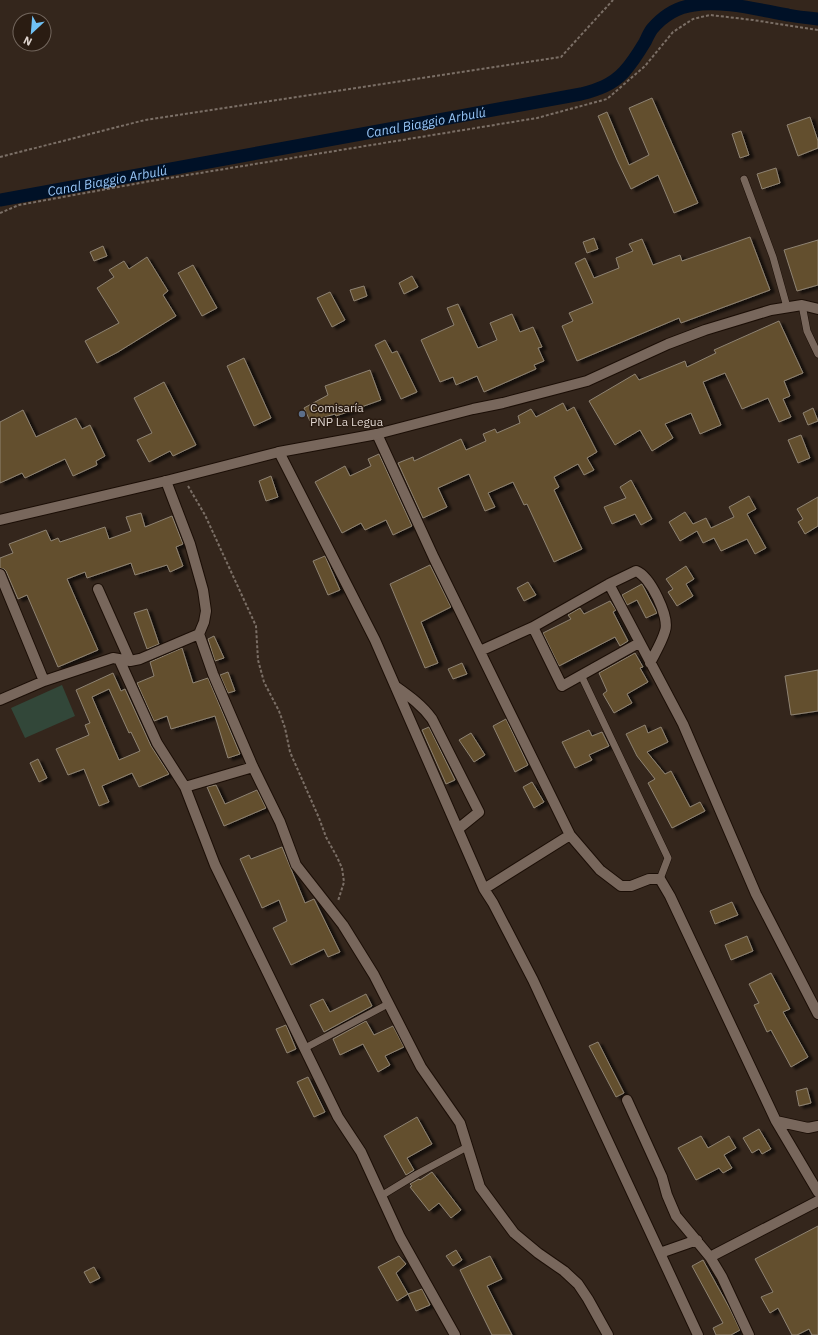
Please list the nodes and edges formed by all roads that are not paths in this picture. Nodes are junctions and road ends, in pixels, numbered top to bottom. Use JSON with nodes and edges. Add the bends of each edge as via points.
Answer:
{"nodes":[{"id":1,"x":744,"y":179,"type":"dead end"},
{"id":2,"x":802,"y":305,"type":"junction"},
{"id":3,"x":787,"y":307,"type":"junction"},
{"id":4,"x":818,"y":309,"type":"edge"},
{"id":5,"x":818,"y":354,"type":"edge"},
{"id":6,"x":377,"y":434,"type":"junction"},
{"id":7,"x":279,"y":452,"type":"junction"},
{"id":8,"x":166,"y":481,"type":"junction"},
{"id":9,"x":0,"y":520,"type":"edge"},
{"id":10,"x":0,"y":574,"type":"edge"},
{"id":11,"x":609,"y":584,"type":"junction"},
{"id":12,"x":98,"y":589,"type":"dead end"},
{"id":13,"x":533,"y":627,"type":"junction"},
{"id":14,"x":199,"y":634,"type":"junction"},
{"id":15,"x":639,"y":643,"type":"junction"},
{"id":16,"x":480,"y":651,"type":"junction"},
{"id":17,"x":119,"y":659,"type":"junction"},
{"id":18,"x":130,"y":661,"type":"junction"},
{"id":19,"x":650,"y":663,"type":"junction"},
{"id":20,"x":581,"y":675,"type":"junction"},
{"id":21,"x":44,"y":681,"type":"junction"},
{"id":22,"x":395,"y":686,"type":"junction"},
{"id":23,"x":0,"y":700,"type":"edge"},
{"id":24,"x":253,"y":767,"type":"junction"},
{"id":25,"x":185,"y":787,"type":"junction"},
{"id":26,"x":458,"y":829,"type":"junction"},
{"id":27,"x":570,"y":835,"type":"junction"},
{"id":28,"x":660,"y":880,"type":"junction"},
{"id":29,"x":484,"y":889,"type":"junction"},
{"id":30,"x":388,"y":1004,"type":"junction"},
{"id":31,"x":818,"y":1014,"type":"edge"},
{"id":32,"x":304,"y":1048,"type":"junction"},
{"id":33,"x":627,"y":1100,"type":"dead end"},
{"id":34,"x":776,"y":1121,"type":"junction"},
{"id":35,"x":818,"y":1126,"type":"edge"},
{"id":36,"x":468,"y":1147,"type":"junction"},
{"id":37,"x":818,"y":1192,"type":"edge"},
{"id":38,"x":381,"y":1196,"type":"junction"},
{"id":39,"x":818,"y":1201,"type":"edge"},
{"id":40,"x":697,"y":1240,"type":"junction"},
{"id":41,"x":660,"y":1252,"type":"junction"},
{"id":42,"x":710,"y":1257,"type":"junction"},
{"id":43,"x":455,"y":1335,"type":"edge"},
{"id":44,"x":608,"y":1335,"type":"edge"},
{"id":45,"x":698,"y":1335,"type":"edge"},
{"id":46,"x":749,"y":1335,"type":"edge"}],
"edges":[{"from":1,"to":3,"type":"lane","via":[[773,257]]},
{"from":2,"to":3,"type":"street"},
{"from":2,"to":4,"type":"street"},
{"from":2,"to":5,"type":"lane","via":[[807,331]]},
{"from":3,"to":6,"type":"street","via":[[705,330],[587,381]]},
{"from":6,"to":7,"type":"street"},
{"from":6,"to":16,"type":"street"},
{"from":7,"to":8,"type":"street"},
{"from":7,"to":22,"type":"street","via":[[375,640]]},
{"from":8,"to":9,"type":"street"},
{"from":8,"to":14,"type":"street","via":[[190,544],[203,590],[206,612]]},
{"from":10,"to":21,"type":"street"},
{"from":11,"to":13,"type":"street"},
{"from":11,"to":15,"type":"street"},
{"from":11,"to":19,"type":"street","via":[[636,571],[644,576],[651,586],[663,612],[666,630]]},
{"from":12,"to":18,"type":"street"},
{"from":13,"to":16,"type":"street"},
{"from":13,"to":20,"type":"street","via":[[562,686]]},
{"from":14,"to":18,"type":"street"},
{"from":14,"to":24,"type":"street","via":[[213,674]]},
{"from":15,"to":19,"type":"street"},
{"from":15,"to":20,"type":"street"},
{"from":16,"to":27,"type":"street"},
{"from":17,"to":18,"type":"street"},
{"from":17,"to":21,"type":"street","via":[[113,658]]},
{"from":17,"to":25,"type":"street","via":[[157,743]]},
{"from":19,"to":31,"type":"street","via":[[683,724],[756,894]]},
{"from":20,"to":28,"type":"lane","via":[[668,858]]},
{"from":21,"to":23,"type":"street"},
{"from":22,"to":26,"type":"street"},
{"from":22,"to":26,"type":"street","via":[[424,708],[432,719],[479,812]]},
{"from":24,"to":25,"type":"street"},
{"from":24,"to":30,"type":"street","via":[[280,822],[296,865],[343,925],[374,975]]},
{"from":25,"to":32,"type":"street","via":[[215,865]]},
{"from":26,"to":29,"type":"street"},
{"from":27,"to":28,"type":"street","via":[[600,870],[621,886],[631,886],[649,879]]},
{"from":27,"to":29,"type":"street"},
{"from":28,"to":34,"type":"street","via":[[670,896]]},
{"from":29,"to":41,"type":"street","via":[[532,980]]},
{"from":30,"to":32,"type":"lane"},
{"from":30,"to":36,"type":"street","via":[[421,1068],[460,1123]]},
{"from":32,"to":38,"type":"street","via":[[338,1118],[361,1152]]},
{"from":33,"to":40,"type":"street","via":[[676,1216]]},
{"from":34,"to":35,"type":"street","via":[[808,1128]]},
{"from":34,"to":37,"type":"street"},
{"from":36,"to":38,"type":"lane"},
{"from":36,"to":44,"type":"street","via":[[480,1187],[488,1199],[514,1233],[564,1270],[578,1284]]},
{"from":38,"to":43,"type":"street","via":[[400,1237]]},
{"from":39,"to":42,"type":"street"},
{"from":40,"to":41,"type":"street"},
{"from":40,"to":42,"type":"street"},
{"from":41,"to":45,"type":"street"},
{"from":42,"to":46,"type":"street"}]}
